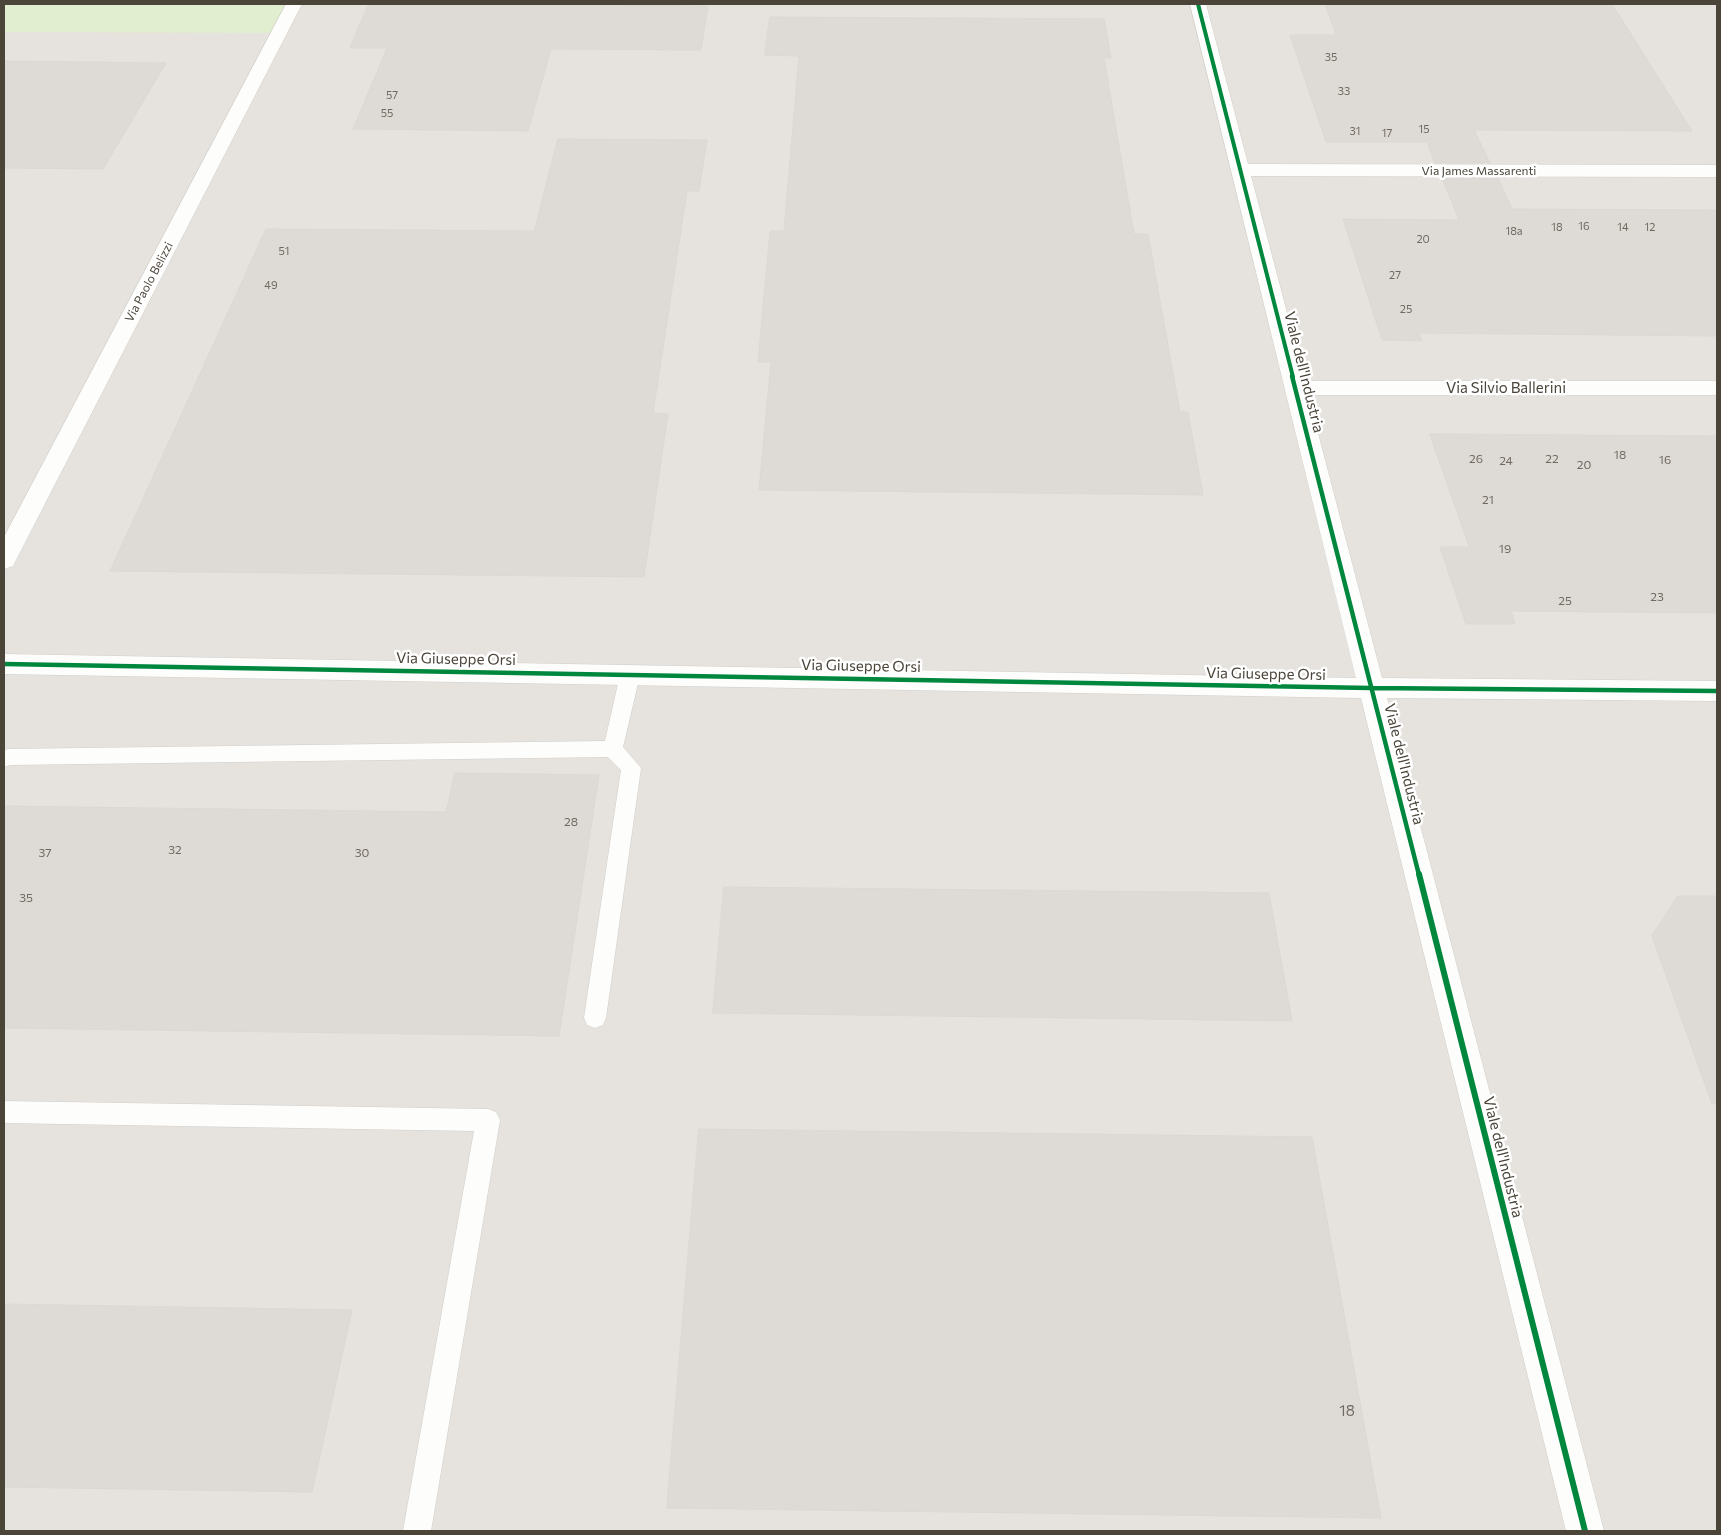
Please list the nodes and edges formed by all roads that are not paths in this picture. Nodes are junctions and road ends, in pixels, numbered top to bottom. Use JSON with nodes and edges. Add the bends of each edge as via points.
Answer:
{"nodes":[{"id":1,"x":294,"y":4,"type":"edge"},
{"id":2,"x":1198,"y":4,"type":"edge"},
{"id":3,"x":1240,"y":170,"type":"junction"},
{"id":4,"x":1717,"y":171,"type":"edge"},
{"id":5,"x":1295,"y":388,"type":"junction"},
{"id":6,"x":1717,"y":388,"type":"edge"},
{"id":7,"x":4,"y":560,"type":"edge"},
{"id":8,"x":4,"y":664,"type":"edge"},
{"id":9,"x":630,"y":675,"type":"junction"},
{"id":10,"x":1371,"y":688,"type":"junction"},
{"id":11,"x":1717,"y":690,"type":"edge"},
{"id":12,"x":613,"y":749,"type":"junction"},
{"id":13,"x":4,"y":759,"type":"edge"},
{"id":14,"x":595,"y":1018,"type":"dead end"},
{"id":15,"x":4,"y":1112,"type":"edge"},
{"id":16,"x":418,"y":1531,"type":"edge"},
{"id":17,"x":1585,"y":1531,"type":"edge"}],
"edges":[{"from":1,"to":7,"type":"street","name":"Via Paolo Belizzi"},
{"from":2,"to":3,"type":"street","name":"Viale dell'Industria"},
{"from":3,"to":4,"type":"street","name":"Via James Massarenti"},
{"from":3,"to":5,"type":"street","name":"Viale dell'Industria"},
{"from":5,"to":6,"type":"street","name":"Via Silvio Ballerini"},
{"from":5,"to":10,"type":"street","name":"Viale dell'Industria"},
{"from":8,"to":9,"type":"street","name":"Via Giuseppe Orsi"},
{"from":9,"to":10,"type":"street","name":"Via Giuseppe Orsi"},
{"from":9,"to":12,"type":"lane"},
{"from":10,"to":11,"type":"street","name":"Via Giuseppe Orsi"},
{"from":10,"to":17,"type":"street","name":"Viale dell'Industria"},
{"from":12,"to":13,"type":"lane","via":[[8,756]]},
{"from":12,"to":14,"type":"lane","via":[[631,768]]},
{"from":15,"to":16,"type":"lane","via":[[488,1120]]}]}
